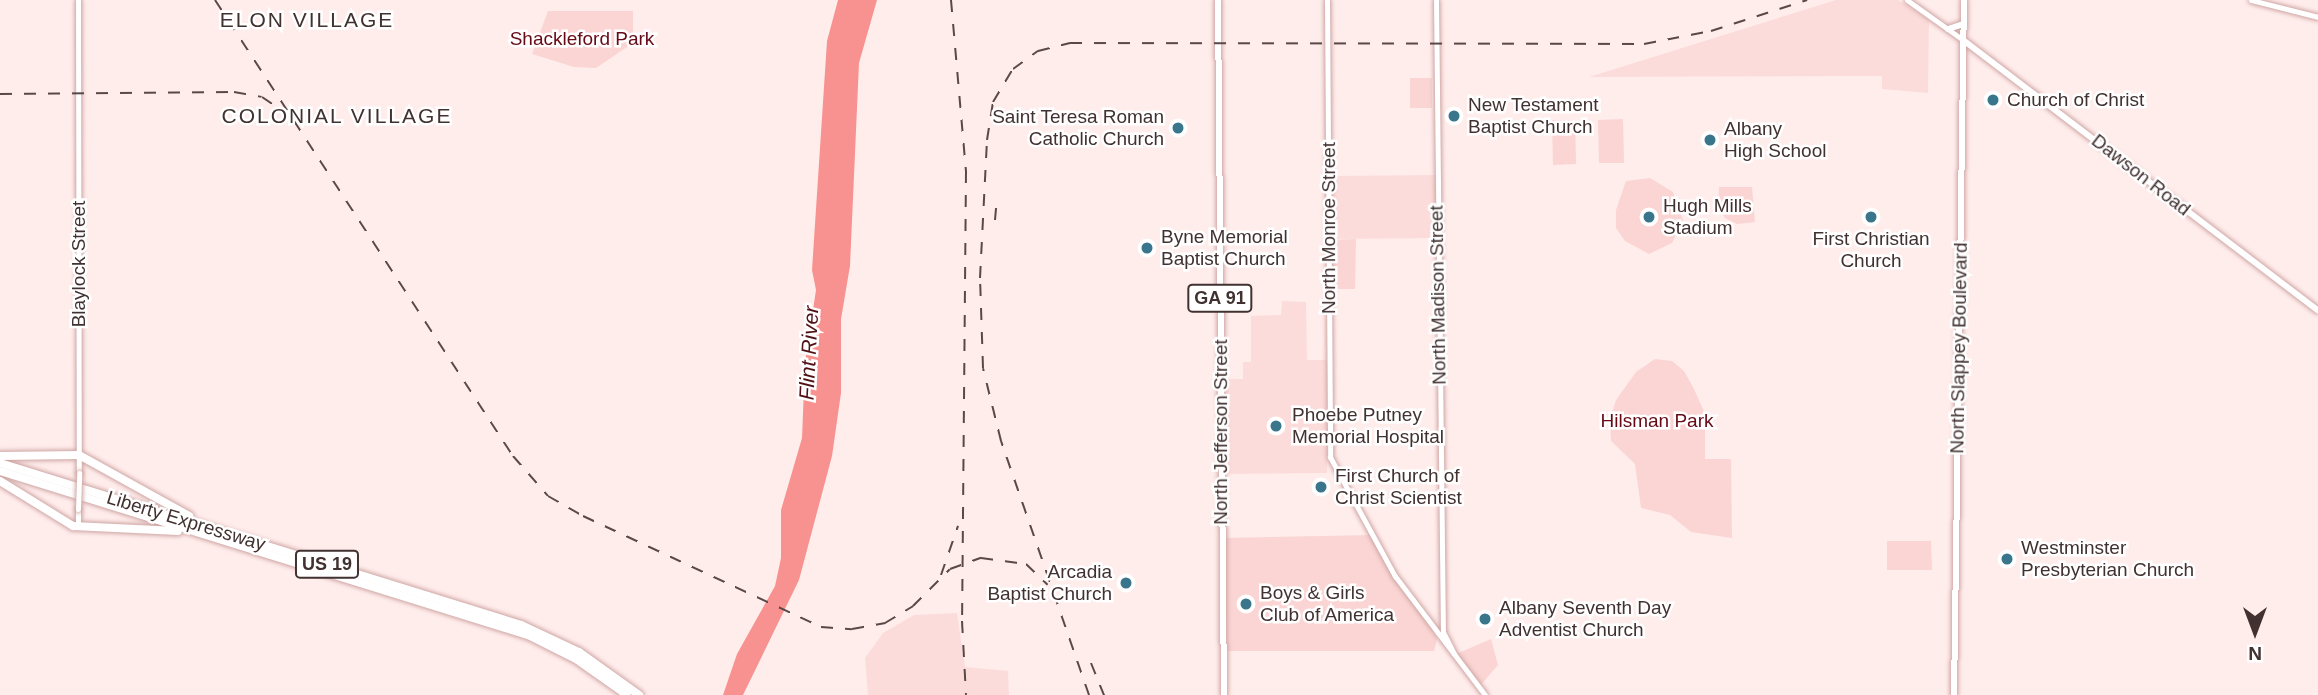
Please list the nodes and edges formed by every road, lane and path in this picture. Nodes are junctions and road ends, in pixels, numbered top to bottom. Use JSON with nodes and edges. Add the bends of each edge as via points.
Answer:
{"nodes":[{"id":1,"x":78,"y":0,"type":"edge"},
{"id":2,"x":1218,"y":0,"type":"edge"},
{"id":3,"x":1327,"y":0,"type":"edge"},
{"id":4,"x":1436,"y":0,"type":"edge"},
{"id":5,"x":1907,"y":0,"type":"edge"},
{"id":6,"x":1964,"y":0,"type":"edge"},
{"id":7,"x":2251,"y":0,"type":"edge"},
{"id":8,"x":2318,"y":17,"type":"edge"},
{"id":9,"x":1964,"y":23,"type":"junction"},
{"id":10,"x":1948,"y":29,"type":"junction"},
{"id":11,"x":1963,"y":40,"type":"junction"},
{"id":12,"x":2318,"y":310,"type":"edge"},
{"id":13,"x":79,"y":454,"type":"junction"},
{"id":14,"x":0,"y":456,"type":"edge"},
{"id":15,"x":0,"y":463,"type":"edge"},
{"id":16,"x":0,"y":471,"type":"edge"},
{"id":17,"x":0,"y":481,"type":"edge"},
{"id":18,"x":78,"y":527,"type":"junction"},
{"id":19,"x":244,"y":538,"type":"junction"},
{"id":20,"x":265,"y":553,"type":"junction"},
{"id":21,"x":1454,"y":654,"type":"junction"},
{"id":22,"x":627,"y":695,"type":"edge"},
{"id":23,"x":639,"y":695,"type":"edge"},
{"id":24,"x":1223,"y":695,"type":"edge"},
{"id":25,"x":1485,"y":695,"type":"edge"},
{"id":26,"x":1954,"y":695,"type":"edge"}],
"edges":[{"from":1,"to":13,"type":"main road","name":"Blaylock Street"},
{"from":2,"to":24,"type":"main road","name":"North Jefferson Street","number":"GA 91"},
{"from":3,"to":21,"type":"main road","name":"North Monroe Street","via":[[1330,457],[1395,576]]},
{"from":4,"to":21,"type":"main road","name":"North Madison Street","via":[[1443,632]]},
{"from":5,"to":10,"type":"main road"},
{"from":6,"to":9,"type":"main road","name":"North Slappey Boulevard"},
{"from":7,"to":8,"type":"main road"},
{"from":9,"to":10,"type":"main road","via":[[1957,30]]},
{"from":9,"to":11,"type":"main road","name":"North Slappey Boulevard"},
{"from":10,"to":11,"type":"main road"},
{"from":11,"to":12,"type":"main road","name":"Dawson Road"},
{"from":11,"to":26,"type":"main road","name":"North Slappey Boulevard"},
{"from":13,"to":14,"type":"highway"},
{"from":13,"to":18,"type":"main road","name":"Blaylock Street","bridge":true},
{"from":13,"to":19,"type":"highway","via":[[107,466],[163,506]]},
{"from":15,"to":19,"type":"highway","name":"Liberty Expressway","number":"US 19"},
{"from":16,"to":20,"type":"highway","name":"Liberty Expressway","number":"US 19"},
{"from":17,"to":18,"type":"highway","via":[[55,519]]},
{"from":18,"to":20,"type":"highway","via":[[168,528]]},
{"from":19,"to":23,"type":"highway","name":"Liberty Expressway","number":"US 19","via":[[538,631],[594,661]]},
{"from":20,"to":22,"type":"highway","name":"Liberty Expressway","number":"US 19","via":[[528,635],[576,659]]},
{"from":21,"to":25,"type":"main road"}]}
